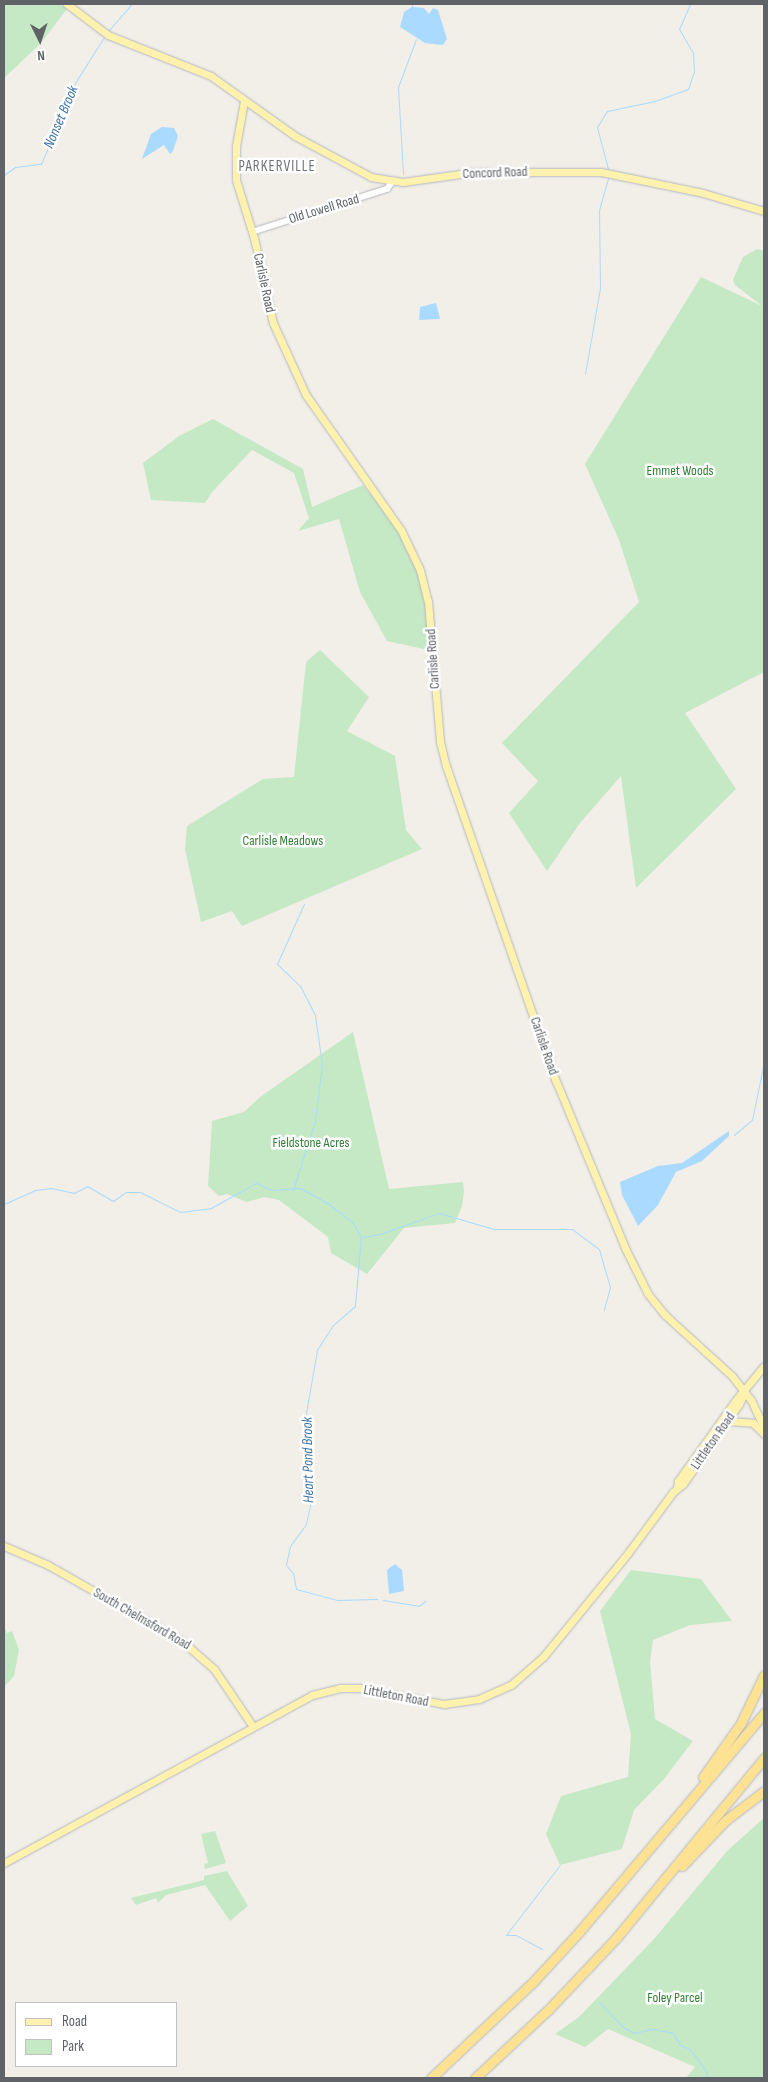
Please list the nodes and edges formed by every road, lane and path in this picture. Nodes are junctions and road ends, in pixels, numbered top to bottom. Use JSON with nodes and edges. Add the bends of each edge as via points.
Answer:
{"nodes":[{"id":1,"x":67,"y":4,"type":"edge"},
{"id":2,"x":244,"y":101,"type":"junction"},
{"id":3,"x":392,"y":182,"type":"junction"},
{"id":4,"x":764,"y":211,"type":"edge"},
{"id":5,"x":252,"y":232,"type":"junction"},
{"id":6,"x":764,"y":1366,"type":"edge"},
{"id":7,"x":744,"y":1391,"type":"junction"},
{"id":8,"x":727,"y":1421,"type":"junction"},
{"id":9,"x":764,"y":1428,"type":"edge"},
{"id":10,"x":764,"y":1434,"type":"edge"},
{"id":11,"x":677,"y":1488,"type":"junction"},
{"id":12,"x":4,"y":1546,"type":"edge"},
{"id":13,"x":764,"y":1675,"type":"edge"},
{"id":14,"x":764,"y":1713,"type":"edge"},
{"id":15,"x":252,"y":1725,"type":"junction"},
{"id":16,"x":764,"y":1758,"type":"edge"},
{"id":17,"x":764,"y":1791,"type":"edge"},
{"id":18,"x":685,"y":1806,"type":"junction"},
{"id":19,"x":4,"y":1863,"type":"edge"},
{"id":20,"x":646,"y":1901,"type":"junction"},
{"id":21,"x":431,"y":2078,"type":"edge"},
{"id":22,"x":474,"y":2078,"type":"edge"}],
"edges":[{"from":1,"to":2,"type":"main road","via":[[108,35],[201,71]]},
{"from":2,"to":3,"type":"main road","name":"Concord Road","via":[[343,164],[371,177]]},
{"from":2,"to":5,"type":"main road","name":"Carlisle Road","via":[[234,167],[238,191]]},
{"from":3,"to":4,"type":"main road","name":"Concord Road","via":[[474,172],[601,172],[703,193]]},
{"from":3,"to":5,"type":"street","name":"Old Lowell Road","via":[[387,189]]},
{"from":5,"to":7,"type":"main road","name":"Carlisle Road","via":[[273,324],[296,377],[330,432],[400,530],[420,570],[428,601],[440,742],[446,766],[556,1081],[626,1250],[658,1308],[722,1365]]},
{"from":6,"to":7,"type":"main road","name":"Littleton Road"},
{"from":7,"to":8,"type":"main road","name":"Littleton Road"},
{"from":7,"to":9,"type":"main road","name":"Carlisle Road"},
{"from":7,"to":11,"type":"main road","name":"Littleton Road","via":[[678,1481]]},
{"from":8,"to":10,"type":"main road","via":[[753,1423]]},
{"from":8,"to":11,"type":"main road","name":"Littleton Road"},
{"from":11,"to":15,"type":"main road","name":"Littleton Road","via":[[543,1657],[511,1685],[479,1699],[444,1704],[370,1690],[330,1690],[293,1703]]},
{"from":12,"to":15,"type":"main road","name":"South Chelmsford Road","via":[[48,1565],[182,1641],[214,1669]]},
{"from":13,"to":18,"type":"highway","via":[[744,1718]]},
{"from":14,"to":18,"type":"highway"},
{"from":15,"to":19,"type":"main road","name":"Littleton Road"},
{"from":16,"to":20,"type":"highway"},
{"from":17,"to":20,"type":"highway","via":[[726,1820]]},
{"from":18,"to":21,"type":"highway","via":[[534,1982]]},
{"from":20,"to":22,"type":"highway","via":[[571,1986]]}]}
